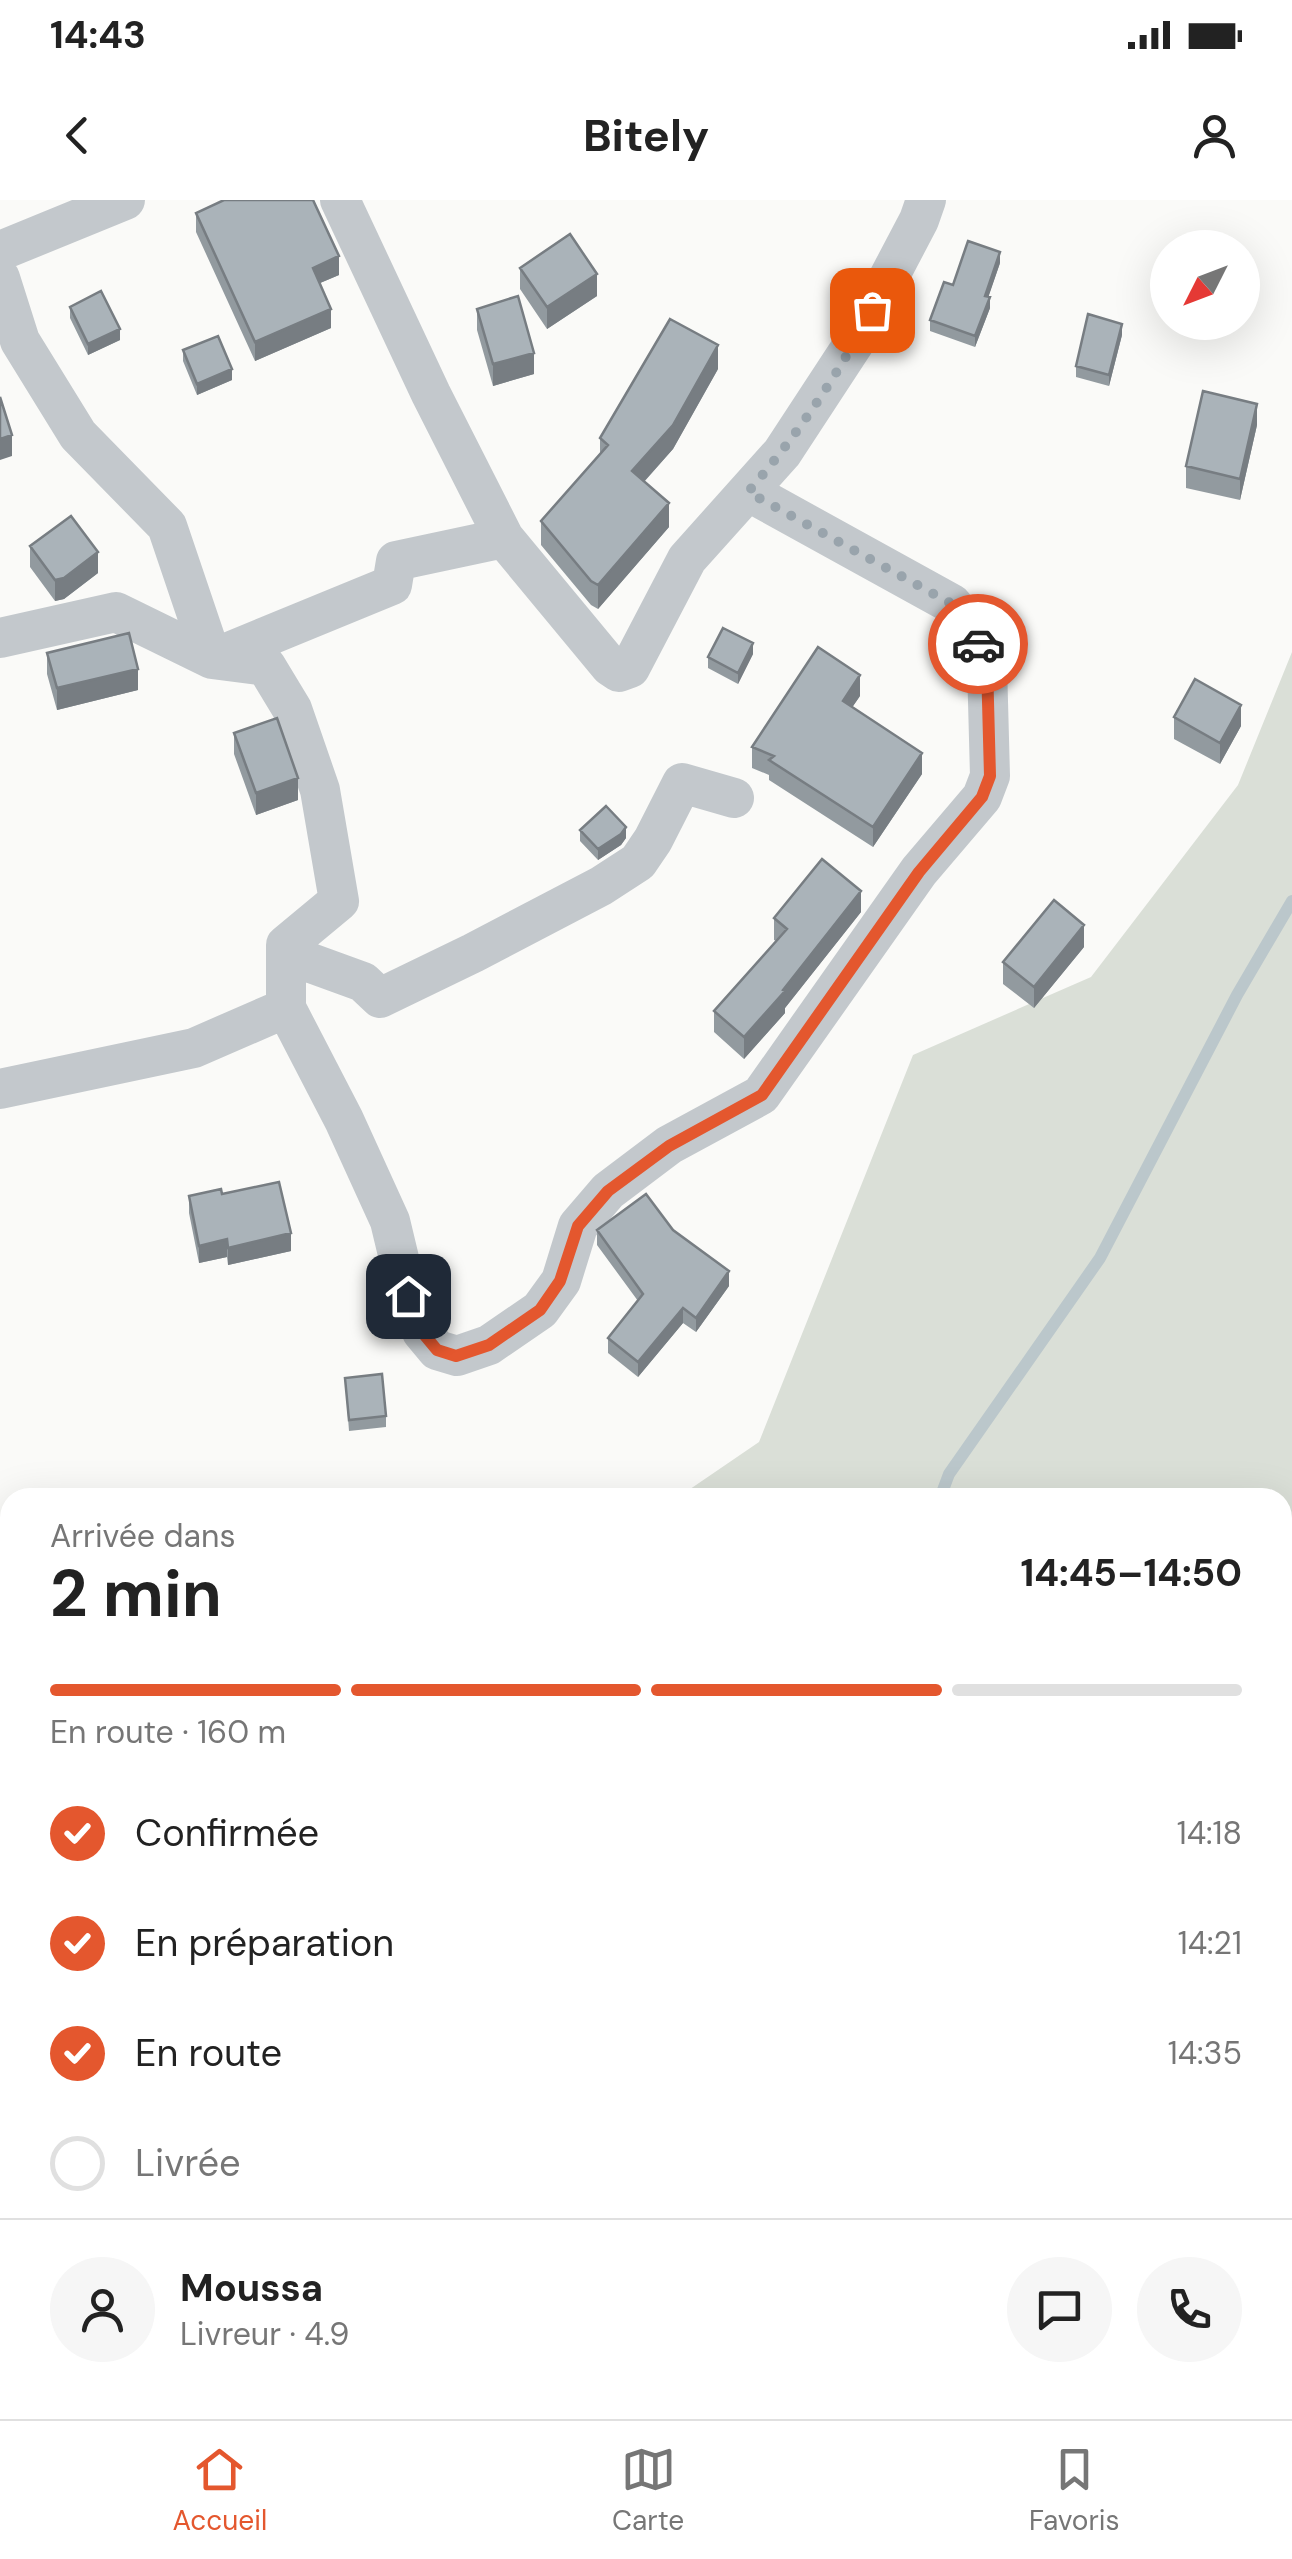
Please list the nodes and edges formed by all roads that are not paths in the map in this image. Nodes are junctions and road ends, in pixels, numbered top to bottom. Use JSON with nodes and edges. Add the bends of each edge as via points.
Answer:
{"nodes":[{"id":1,"x":125,"y":200,"type":"edge"},
{"id":2,"x":340,"y":200,"type":"edge"},
{"id":3,"x":926,"y":200,"type":"edge"},
{"id":4,"x":0,"y":251,"type":"edge"},
{"id":5,"x":0,"y":278,"type":"edge"},
{"id":6,"x":748,"y":492,"type":"junction"},
{"id":7,"x":504,"y":538,"type":"junction"},
{"id":8,"x":0,"y":638,"type":"edge"},
{"id":9,"x":212,"y":660,"type":"junction"},
{"id":10,"x":734,"y":798,"type":"dead end"},
{"id":11,"x":286,"y":954,"type":"junction"},
{"id":12,"x":286,"y":1008,"type":"junction"},
{"id":13,"x":0,"y":1089,"type":"edge"}],
"edges":[{"from":1,"to":4,"type":"street"},
{"from":2,"to":7,"type":"street"},
{"from":3,"to":6,"type":"street","via":[[856,340],[782,453]]},
{"from":5,"to":9,"type":"street","via":[[20,342],[78,434],[167,526]]},
{"from":6,"to":7,"type":"street","via":[[687,558],[630,668],[620,672]]},
{"from":6,"to":12,"type":"street","via":[[952,604],[987,664],[990,776],[982,797],[919,872],[762,1095],[669,1146],[608,1191],[578,1226],[560,1281],[540,1310],[489,1345],[456,1356],[437,1350],[422,1332],[390,1221]]},
{"from":7,"to":9,"type":"street","via":[[396,561],[392,586]]},
{"from":8,"to":9,"type":"street","via":[[116,612]]},
{"from":9,"to":11,"type":"street","via":[[266,666],[292,709],[320,790],[339,901],[286,946]]},
{"from":10,"to":11,"type":"street","via":[[682,782],[638,862],[380,998],[363,982]]},
{"from":11,"to":12,"type":"street"},
{"from":12,"to":13,"type":"street","via":[[194,1048]]}]}
